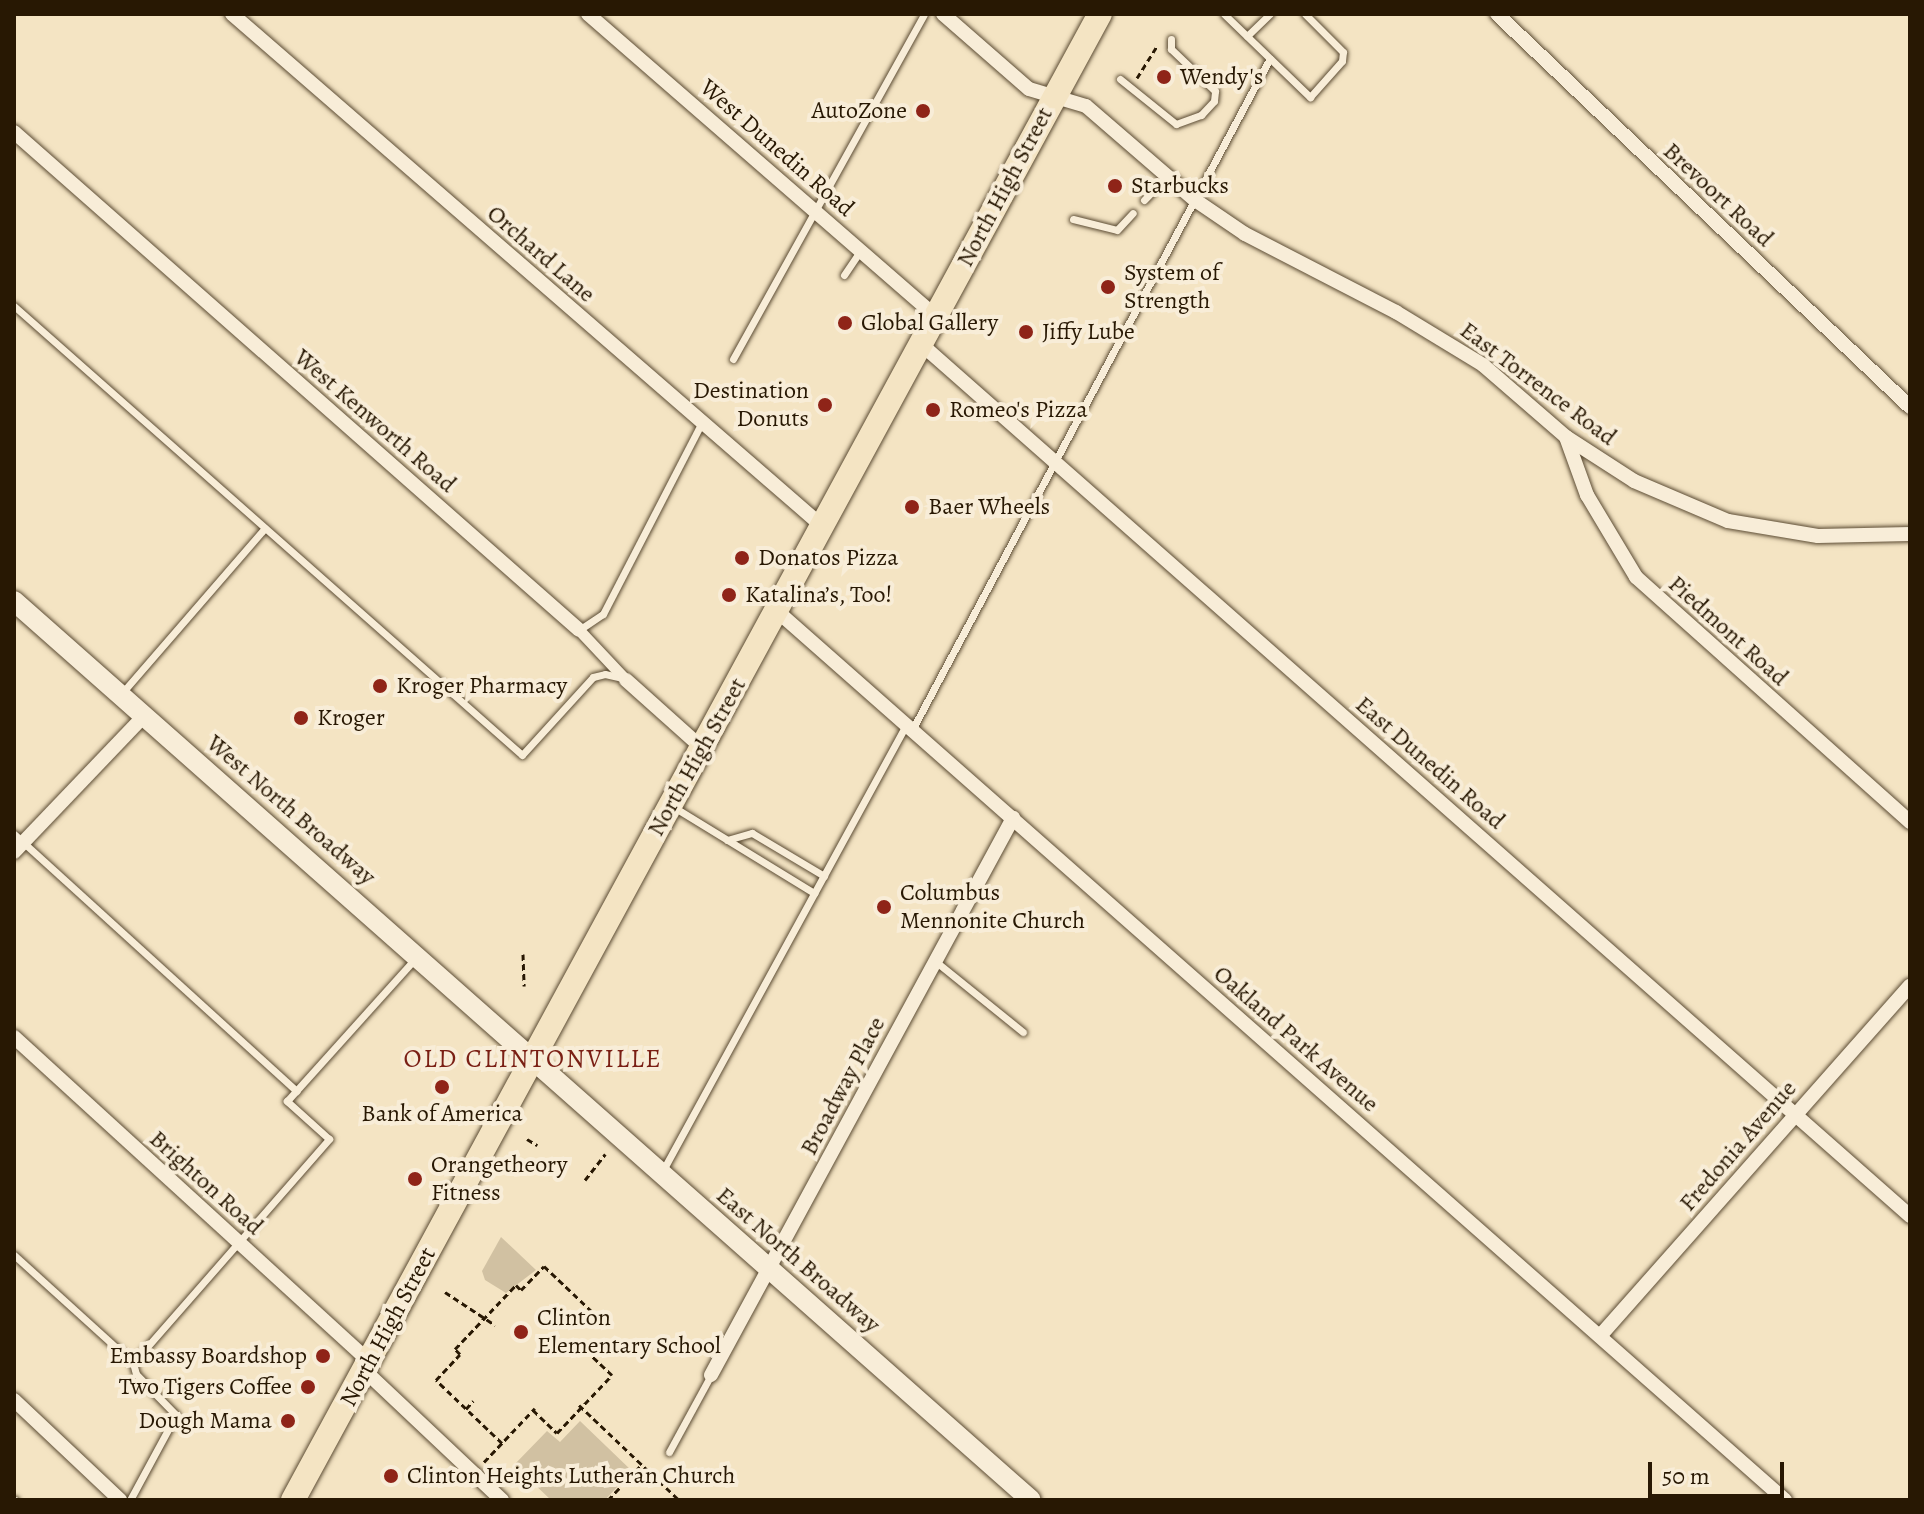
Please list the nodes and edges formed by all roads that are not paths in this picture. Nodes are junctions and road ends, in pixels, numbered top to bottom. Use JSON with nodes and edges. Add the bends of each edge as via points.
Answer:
{"nodes":[{"id":1,"x":232,"y":14,"type":"edge"},
{"id":2,"x":588,"y":14,"type":"edge"},
{"id":3,"x":924,"y":14,"type":"edge"},
{"id":4,"x":943,"y":14,"type":"edge"},
{"id":5,"x":1100,"y":14,"type":"edge"},
{"id":6,"x":1224,"y":14,"type":"edge"},
{"id":7,"x":1270,"y":14,"type":"edge"},
{"id":8,"x":1305,"y":14,"type":"edge"},
{"id":9,"x":1497,"y":14,"type":"edge"},
{"id":10,"x":1247,"y":36,"type":"junction"},
{"id":11,"x":1171,"y":39,"type":"dead end"},
{"id":12,"x":1270,"y":58,"type":"junction"},
{"id":13,"x":1120,"y":79,"type":"dead end"},
{"id":14,"x":1054,"y":98,"type":"junction"},
{"id":15,"x":14,"y":132,"type":"edge"},
{"id":16,"x":1166,"y":177,"type":"junction"},
{"id":17,"x":1144,"y":200,"type":"dead end"},
{"id":18,"x":1195,"y":200,"type":"junction"},
{"id":19,"x":815,"y":211,"type":"junction"},
{"id":20,"x":1133,"y":213,"type":"dead end"},
{"id":21,"x":1073,"y":219,"type":"dead end"},
{"id":22,"x":861,"y":250,"type":"junction"},
{"id":23,"x":844,"y":275,"type":"dead end"},
{"id":24,"x":17,"y":309,"type":"edge"},
{"id":25,"x":936,"y":316,"type":"junction"},
{"id":26,"x":14,"y":320,"type":"edge"},
{"id":27,"x":921,"y":344,"type":"junction"},
{"id":28,"x":733,"y":359,"type":"dead end"},
{"id":29,"x":1910,"y":407,"type":"edge"},
{"id":30,"x":702,"y":422,"type":"junction"},
{"id":31,"x":1566,"y":437,"type":"junction"},
{"id":32,"x":1055,"y":462,"type":"junction"},
{"id":33,"x":822,"y":526,"type":"junction"},
{"id":34,"x":265,"y":528,"type":"junction"},
{"id":35,"x":1910,"y":534,"type":"edge"},
{"id":36,"x":14,"y":601,"type":"edge"},
{"id":37,"x":777,"y":611,"type":"junction"},
{"id":38,"x":579,"y":630,"type":"junction"},
{"id":39,"x":626,"y":680,"type":"junction"},
{"id":40,"x":121,"y":695,"type":"junction"},
{"id":41,"x":144,"y":716,"type":"junction"},
{"id":42,"x":909,"y":727,"type":"junction"},
{"id":43,"x":702,"y":748,"type":"junction"},
{"id":44,"x":671,"y":805,"type":"junction"},
{"id":45,"x":1013,"y":818,"type":"junction"},
{"id":46,"x":1910,"y":822,"type":"edge"},
{"id":47,"x":727,"y":840,"type":"junction"},
{"id":48,"x":17,"y":843,"type":"edge"},
{"id":49,"x":824,"y":876,"type":"junction"},
{"id":50,"x":814,"y":893,"type":"junction"},
{"id":51,"x":417,"y":956,"type":"junction"},
{"id":52,"x":935,"y":961,"type":"junction"},
{"id":53,"x":1910,"y":985,"type":"edge"},
{"id":54,"x":1023,"y":1032,"type":"dead end"},
{"id":55,"x":14,"y":1037,"type":"edge"},
{"id":56,"x":533,"y":1059,"type":"junction"},
{"id":57,"x":296,"y":1091,"type":"junction"},
{"id":58,"x":1795,"y":1114,"type":"junction"},
{"id":59,"x":661,"y":1174,"type":"junction"},
{"id":60,"x":1910,"y":1216,"type":"edge"},
{"id":61,"x":240,"y":1244,"type":"junction"},
{"id":62,"x":14,"y":1255,"type":"edge"},
{"id":63,"x":769,"y":1269,"type":"junction"},
{"id":64,"x":1600,"y":1336,"type":"junction"},
{"id":65,"x":133,"y":1363,"type":"junction"},
{"id":66,"x":366,"y":1366,"type":"junction"},
{"id":67,"x":711,"y":1375,"type":"joint"},
{"id":68,"x":14,"y":1400,"type":"edge"},
{"id":69,"x":669,"y":1452,"type":"dead end"},
{"id":70,"x":120,"y":1500,"type":"edge"},
{"id":71,"x":130,"y":1500,"type":"edge"},
{"id":72,"x":293,"y":1500,"type":"edge"},
{"id":73,"x":502,"y":1500,"type":"edge"},
{"id":74,"x":1031,"y":1500,"type":"edge"},
{"id":75,"x":1785,"y":1500,"type":"edge"}],
"edges":[{"from":1,"to":30,"type":"street","name":"Orchard Lane"},
{"from":2,"to":19,"type":"street","name":"West Dunedin Road"},
{"from":3,"to":19,"type":"lane"},
{"from":4,"to":14,"type":"street","name":"East Torrence Road","via":[[1029,89]]},
{"from":5,"to":14,"type":"main road","name":"North High Street"},
{"from":6,"to":10,"type":"lane"},
{"from":7,"to":10,"type":"lane"},
{"from":8,"to":12,"type":"lane","via":[[1343,52],[1342,61],[1310,97]]},
{"from":9,"to":29,"type":"street","name":"Brevoort Road"},
{"from":10,"to":12,"type":"lane"},
{"from":11,"to":13,"type":"lane","via":[[1171,49],[1215,91],[1214,101],[1201,115],[1176,124]]},
{"from":12,"to":18,"type":"lane"},
{"from":14,"to":16,"type":"street","name":"East Torrence Road","via":[[1086,106]]},
{"from":14,"to":25,"type":"main road","name":"North High Street"},
{"from":15,"to":38,"type":"street","name":"West Kenworth Road"},
{"from":16,"to":17,"type":"lane"},
{"from":16,"to":18,"type":"street","name":"East Torrence Road"},
{"from":18,"to":31,"type":"street","name":"East Torrence Road","via":[[1245,234],[1483,365]]},
{"from":18,"to":32,"type":"lane"},
{"from":19,"to":22,"type":"street","name":"West Dunedin Road"},
{"from":19,"to":28,"type":"lane"},
{"from":20,"to":21,"type":"lane","via":[[1117,230]]},
{"from":22,"to":23,"type":"lane"},
{"from":22,"to":25,"type":"street","name":"West Dunedin Road"},
{"from":24,"to":26,"type":"lane"},
{"from":24,"to":34,"type":"lane"},
{"from":25,"to":27,"type":"main road","name":"North High Street"},
{"from":27,"to":32,"type":"street","name":"East Dunedin Road"},
{"from":27,"to":33,"type":"main road","name":"North High Street"},
{"from":30,"to":33,"type":"street","name":"Orchard Lane"},
{"from":30,"to":38,"type":"lane","via":[[603,614]]},
{"from":31,"to":35,"type":"street","name":"East Torrence Road","via":[[1634,481],[1728,521],[1818,536]]},
{"from":31,"to":46,"type":"street","name":"Piedmont Road","via":[[1587,495],[1636,577]]},
{"from":32,"to":42,"type":"lane"},
{"from":32,"to":58,"type":"street","name":"East Dunedin Road"},
{"from":33,"to":37,"type":"main road","name":"North High Street"},
{"from":34,"to":39,"type":"lane","via":[[522,755],[593,677],[605,674]]},
{"from":34,"to":40,"type":"lane"},
{"from":36,"to":40,"type":"main road","name":"West North Broadway"},
{"from":37,"to":42,"type":"street","name":"Oakland Park Avenue"},
{"from":37,"to":43,"type":"main road","name":"North High Street"},
{"from":38,"to":39,"type":"street","name":"West Kenworth Road"},
{"from":39,"to":43,"type":"street","name":"West Kenworth Road"},
{"from":40,"to":41,"type":"main road","name":"West North Broadway"},
{"from":41,"to":48,"type":"street"},
{"from":41,"to":51,"type":"main road","name":"West North Broadway"},
{"from":42,"to":45,"type":"street","name":"Oakland Park Avenue"},
{"from":42,"to":49,"type":"lane"},
{"from":43,"to":44,"type":"main road","name":"North High Street"},
{"from":44,"to":47,"type":"lane"},
{"from":44,"to":56,"type":"main road","name":"North High Street"},
{"from":45,"to":52,"type":"street","name":"Broadway Place"},
{"from":45,"to":64,"type":"street","name":"Oakland Park Avenue"},
{"from":47,"to":49,"type":"lane","via":[[752,833]]},
{"from":47,"to":50,"type":"lane"},
{"from":48,"to":57,"type":"lane"},
{"from":49,"to":50,"type":"lane"},
{"from":50,"to":59,"type":"lane"},
{"from":51,"to":56,"type":"main road","name":"West North Broadway"},
{"from":51,"to":57,"type":"lane"},
{"from":52,"to":54,"type":"lane"},
{"from":52,"to":63,"type":"street","name":"Broadway Place"},
{"from":53,"to":58,"type":"street","name":"Fredonia Avenue"},
{"from":55,"to":61,"type":"street","name":"Brighton Road"},
{"from":56,"to":59,"type":"main road","name":"East North Broadway"},
{"from":56,"to":66,"type":"main road","name":"North High Street"},
{"from":57,"to":61,"type":"lane","via":[[287,1101],[329,1139]]},
{"from":58,"to":60,"type":"street","name":"East Dunedin Road"},
{"from":58,"to":64,"type":"street","name":"Fredonia Avenue"},
{"from":59,"to":63,"type":"main road","name":"East North Broadway"},
{"from":61,"to":65,"type":"lane"},
{"from":61,"to":66,"type":"street","name":"Brighton Road"},
{"from":62,"to":65,"type":"lane"},
{"from":63,"to":67,"type":"street","name":"Broadway Place"},
{"from":63,"to":74,"type":"main road","name":"East North Broadway"},
{"from":64,"to":75,"type":"street","name":"Oakland Park Avenue"},
{"from":65,"to":71,"type":"lane","via":[[136,1374],[176,1415]]},
{"from":66,"to":72,"type":"main road","name":"North High Street"},
{"from":66,"to":73,"type":"street","name":"Brighton Road"},
{"from":67,"to":69,"type":"lane"},
{"from":68,"to":70,"type":"street"}]}
